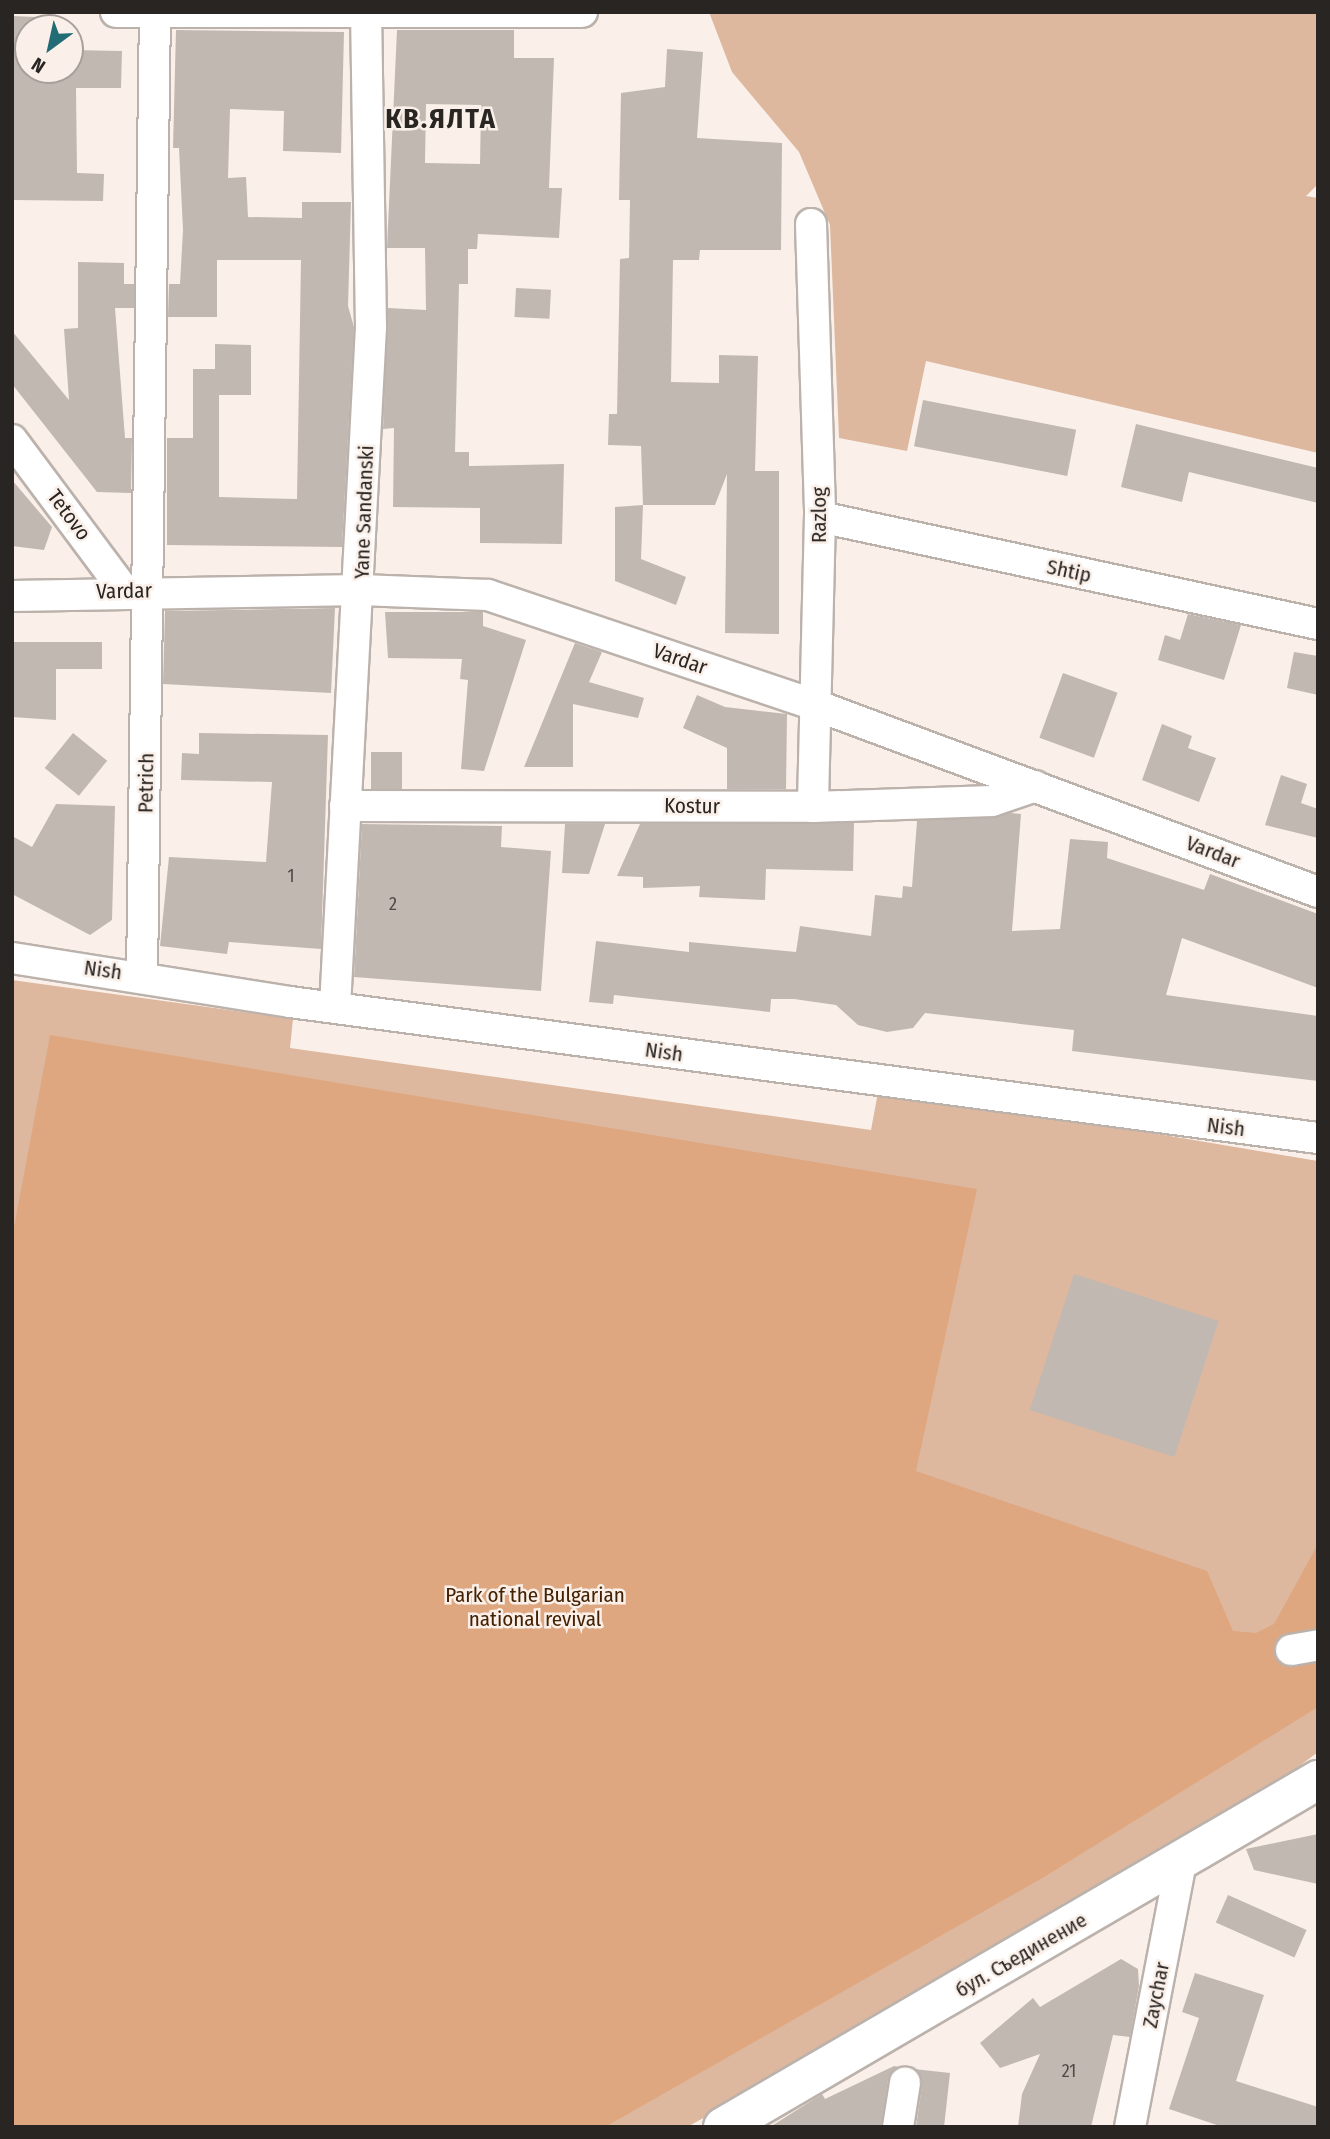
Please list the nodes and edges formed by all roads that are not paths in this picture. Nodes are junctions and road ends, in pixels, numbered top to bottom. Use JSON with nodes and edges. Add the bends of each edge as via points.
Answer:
{"nodes":[{"id":1,"x":116,"y":12,"type":"edge"},
{"id":2,"x":582,"y":12,"type":"edge"},
{"id":3,"x":155,"y":13,"type":"edge"},
{"id":4,"x":366,"y":16,"type":"junction"},
{"id":5,"x":811,"y":224,"type":"dead end"},
{"id":6,"x":12,"y":440,"type":"edge"},
{"id":7,"x":820,"y":517,"type":"junction"},
{"id":8,"x":361,"y":590,"type":"junction"},
{"id":9,"x":137,"y":591,"type":"junction"},
{"id":10,"x":12,"y":596,"type":"edge"},
{"id":11,"x":1318,"y":624,"type":"edge"},
{"id":12,"x":815,"y":705,"type":"junction"},
{"id":13,"x":1036,"y":786,"type":"junction"},
{"id":14,"x":345,"y":806,"type":"junction"},
{"id":15,"x":813,"y":807,"type":"junction"},
{"id":16,"x":1318,"y":892,"type":"edge"},
{"id":17,"x":12,"y":958,"type":"edge"},
{"id":18,"x":142,"y":976,"type":"junction"},
{"id":19,"x":335,"y":1007,"type":"junction"},
{"id":20,"x":1318,"y":1138,"type":"edge"},
{"id":21,"x":1318,"y":1780,"type":"edge"},
{"id":22,"x":1181,"y":1863,"type":"junction"},
{"id":23,"x":905,"y":2083,"type":"dead end"},
{"id":24,"x":723,"y":2127,"type":"edge"},
{"id":25,"x":898,"y":2127,"type":"edge"},
{"id":26,"x":1130,"y":2127,"type":"edge"}],
"edges":[{"from":1,"to":3,"type":"street"},
{"from":2,"to":4,"type":"street"},
{"from":3,"to":4,"type":"street"},
{"from":3,"to":9,"type":"street","name":"Petrich"},
{"from":4,"to":8,"type":"street","name":"Yane Sandanski","via":[[371,327]]},
{"from":5,"to":7,"type":"street","name":"Razlog"},
{"from":6,"to":9,"type":"street","name":"Tetovo"},
{"from":7,"to":11,"type":"street","name":"Shtip"},
{"from":7,"to":12,"type":"street","name":"Razlog"},
{"from":8,"to":9,"type":"street","name":"Vardar"},
{"from":8,"to":12,"type":"street","name":"Vardar","via":[[488,595]]},
{"from":8,"to":14,"type":"street","name":"Yane Sandanski"},
{"from":9,"to":10,"type":"street","name":"Vardar"},
{"from":9,"to":18,"type":"street","name":"Petrich"},
{"from":12,"to":13,"type":"street","name":"Vardar"},
{"from":12,"to":15,"type":"street","name":"Razlog"},
{"from":13,"to":15,"type":"street","name":"Kostur","via":[[992,801]]},
{"from":13,"to":16,"type":"street","name":"Vardar"},
{"from":14,"to":15,"type":"street","name":"Kostur"},
{"from":14,"to":19,"type":"street","name":"Yane Sandanski"},
{"from":17,"to":18,"type":"street","name":"Nish"},
{"from":18,"to":19,"type":"street","name":"Nish"},
{"from":19,"to":20,"type":"street","name":"Nish"},
{"from":21,"to":22,"type":"main road","name":"бул. Съединение"},
{"from":22,"to":24,"type":"main road","name":"бул. Съединение"},
{"from":22,"to":26,"type":"street","name":"Zaychar"},
{"from":23,"to":25,"type":"street"}]}
